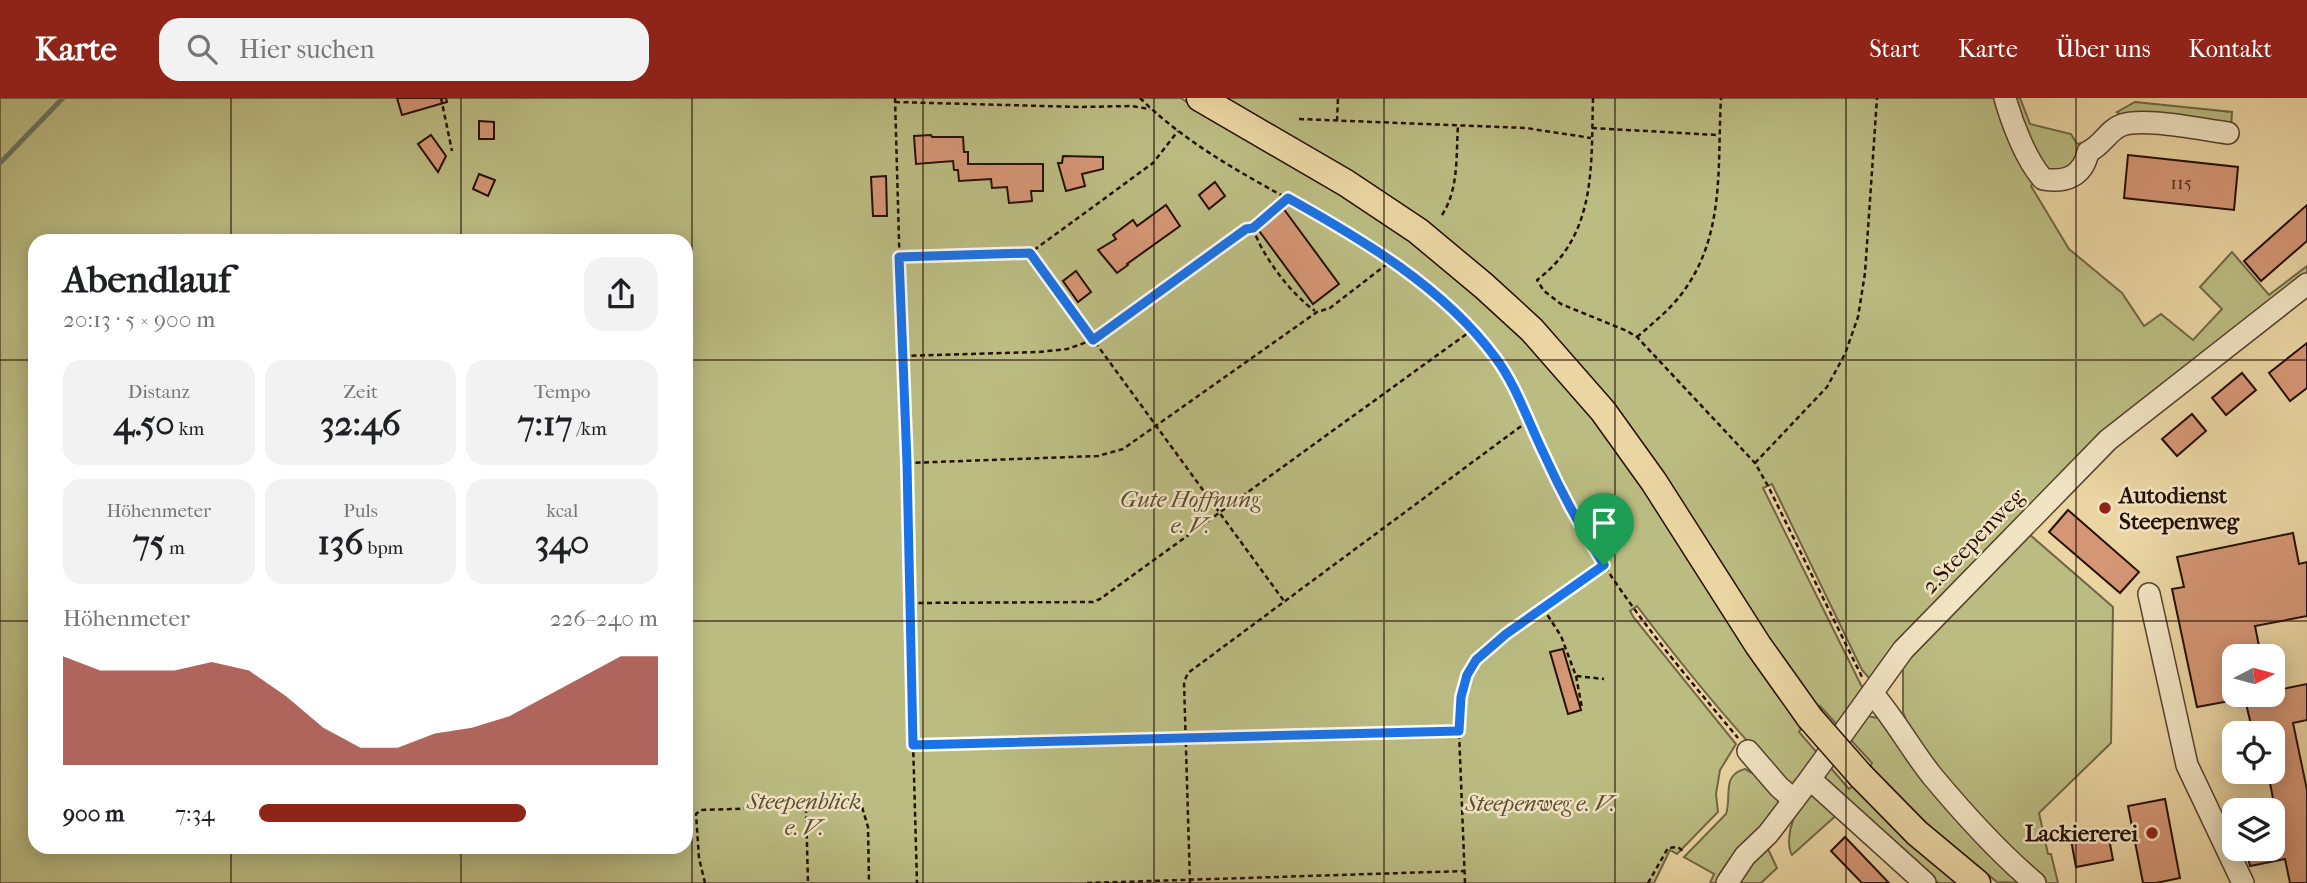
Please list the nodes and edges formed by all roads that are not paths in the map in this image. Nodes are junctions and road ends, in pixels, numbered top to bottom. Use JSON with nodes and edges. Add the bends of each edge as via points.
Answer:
{"nodes":[{"id":1,"x":1200,"y":98,"type":"edge"},
{"id":2,"x":2005,"y":98,"type":"edge"},
{"id":3,"x":2228,"y":133,"type":"dead end"},
{"id":4,"x":2307,"y":284,"type":"edge"},
{"id":5,"x":2149,"y":594,"type":"dead end"},
{"id":6,"x":1872,"y":693,"type":"junction"},
{"id":7,"x":1748,"y":751,"type":"road end"},
{"id":8,"x":1810,"y":779,"type":"junction"},
{"id":9,"x":1794,"y":800,"type":"junction"},
{"id":10,"x":1727,"y":883,"type":"edge"},
{"id":11,"x":1925,"y":883,"type":"edge"},
{"id":12,"x":1978,"y":883,"type":"edge"},
{"id":13,"x":2035,"y":883,"type":"edge"},
{"id":14,"x":2243,"y":883,"type":"edge"}],
"edges":[{"from":1,"to":12,"type":"main road","bridge":true,"via":[[1418,231],[1532,330],[1602,411],[1654,482],[1810,718],[1917,833]]},
{"from":2,"to":3,"type":"street","via":[[2016,130],[2043,179],[2073,177],[2088,152],[2122,125],[2138,122]]},
{"from":4,"to":6,"type":"street","name":"2.Steepenweg","via":[[2108,440],[1903,650]]},
{"from":5,"to":14,"type":"street","via":[[2187,765]]},
{"from":6,"to":8,"type":"street","name":"2.Steepenweg"},
{"from":6,"to":13,"type":"street","via":[[1932,775]]},
{"from":7,"to":9,"type":"street"},
{"from":8,"to":9,"type":"street","name":"2.Steepenweg"},
{"from":8,"to":11,"type":"street"},
{"from":9,"to":10,"type":"street","name":"2.Steepenweg"}]}
